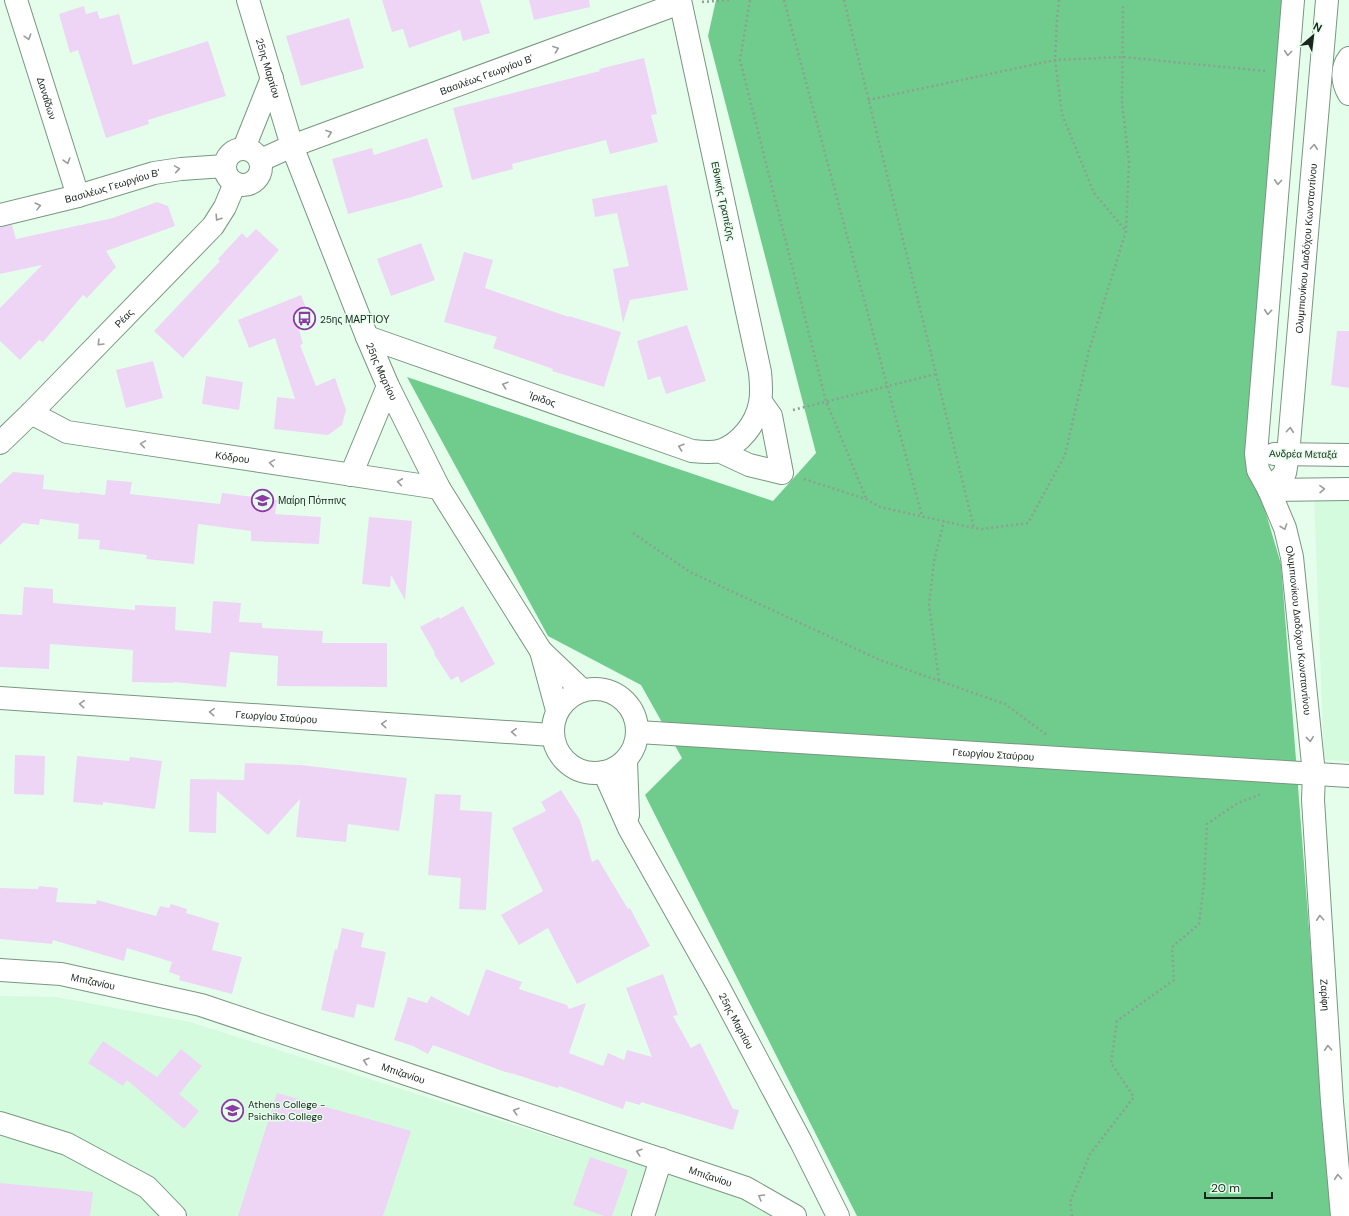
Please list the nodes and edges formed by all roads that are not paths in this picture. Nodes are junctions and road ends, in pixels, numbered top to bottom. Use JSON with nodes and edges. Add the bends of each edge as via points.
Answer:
{"nodes":[{"id":1,"x":16,"y":0,"type":"edge"},
{"id":2,"x":248,"y":0,"type":"edge"},
{"id":3,"x":1293,"y":0,"type":"edge"},
{"id":4,"x":1327,"y":0,"type":"edge"},
{"id":5,"x":680,"y":2,"type":"edge"},
{"id":6,"x":1349,"y":58,"type":"edge"},
{"id":7,"x":272,"y":78,"type":"junction"},
{"id":8,"x":1349,"y":94,"type":"edge"},
{"id":9,"x":292,"y":146,"type":"junction"},
{"id":10,"x":252,"y":154,"type":"junction"},
{"id":11,"x":230,"y":174,"type":"junction"},
{"id":12,"x":78,"y":196,"type":"junction"},
{"id":13,"x":0,"y":215,"type":"edge"},
{"id":14,"x":367,"y":337,"type":"junction"},
{"id":15,"x":388,"y":386,"type":"junction"},
{"id":16,"x":766,"y":409,"type":"junction"},
{"id":17,"x":31,"y":413,"type":"junction"},
{"id":18,"x":0,"y":443,"type":"edge"},
{"id":19,"x":719,"y":451,"type":"junction"},
{"id":20,"x":1256,"y":454,"type":"junction"},
{"id":21,"x":1288,"y":455,"type":"junction"},
{"id":22,"x":1349,"y":455,"type":"edge"},
{"id":23,"x":351,"y":475,"type":"junction"},
{"id":24,"x":439,"y":488,"type":"junction"},
{"id":25,"x":1349,"y":489,"type":"edge"},
{"id":26,"x":1269,"y":490,"type":"junction"},
{"id":27,"x":541,"y":651,"type":"junction"},
{"id":28,"x":582,"y":690,"type":"junction"},
{"id":29,"x":0,"y":698,"type":"edge"},
{"id":30,"x":557,"y":710,"type":"junction"},
{"id":31,"x":638,"y":732,"type":"junction"},
{"id":32,"x":552,"y":735,"type":"junction"},
{"id":33,"x":626,"y":760,"type":"junction"},
{"id":34,"x":604,"y":772,"type":"junction"},
{"id":35,"x":1314,"y":774,"type":"junction"},
{"id":36,"x":1349,"y":776,"type":"edge"},
{"id":37,"x":629,"y":828,"type":"junction"},
{"id":38,"x":0,"y":970,"type":"edge"},
{"id":39,"x":1340,"y":1102,"type":"edge"},
{"id":40,"x":0,"y":1123,"type":"edge"},
{"id":41,"x":661,"y":1159,"type":"junction"},
{"id":42,"x":175,"y":1216,"type":"edge"},
{"id":43,"x":643,"y":1216,"type":"edge"},
{"id":44,"x":795,"y":1216,"type":"edge"},
{"id":45,"x":838,"y":1216,"type":"edge"},
{"id":46,"x":1342,"y":1216,"type":"edge"}],
"edges":[{"from":1,"to":12,"type":"street","name":"Δαναΐδων","one_way":true},
{"from":2,"to":7,"type":"street","name":"25ης Μαρτίου"},
{"from":3,"to":20,"type":"street","name":"Ολυμπιονίκου Διαδόχου Κωνσταντίνου","one_way":true},
{"from":21,"to":4,"type":"street","name":"Ολυμπιονίκου Διαδόχου Κωνσταντίνου","one_way":true},
{"from":9,"to":5,"type":"street","name":"Βασιλέως Γεωργίου Β'","one_way":true},
{"from":5,"to":16,"type":"street","name":"Εθνικής Τραπέζης"},
{"from":6,"to":8,"type":"street","via":[[1343,72]]},
{"from":7,"to":9,"type":"street","name":"25ης Μαρτίου"},
{"from":7,"to":10,"type":"street"},
{"from":9,"to":10,"type":"street","name":"Βασιλέως Γεωργίου Β'"},
{"from":9,"to":14,"type":"street","name":"25ης Μαρτίου"},
{"from":10,"to":11,"type":"street","via":[[237,149],[231,153],[227,158]]},
{"from":10,"to":11,"type":"street","via":[[262,168],[256,180],[243,185]]},
{"from":12,"to":11,"type":"street","name":"Βασιλέως Γεωργίου Β'","one_way":true,"via":[[154,173],[181,169]]},
{"from":11,"to":17,"type":"street","name":"Ρέας","one_way":true,"via":[[225,207],[213,226]]},
{"from":13,"to":12,"type":"street","name":"Βασιλέως Γεωργίου Β'","one_way":true},
{"from":14,"to":15,"type":"street","name":"25ης Μαρτίου"},
{"from":19,"to":14,"type":"street","name":"Ίριδος","one_way":true,"via":[[692,451]]},
{"from":15,"to":23,"type":"street"},
{"from":15,"to":24,"type":"street","name":"25ης Μαρτίου"},
{"from":16,"to":19,"type":"street","name":"Εθνικής Τραπέζης","via":[[758,413],[750,428],[739,439]]},
{"from":16,"to":19,"type":"street","name":"Εθνικής Τραπέζης","via":[[782,473],[749,465]]},
{"from":17,"to":18,"type":"street","name":"Ρέας"},
{"from":23,"to":17,"type":"street","name":"Κόδρου","one_way":true,"via":[[66,432]]},
{"from":20,"to":21,"type":"street","name":"Ανδρέα Μεταξά"},
{"from":20,"to":26,"type":"street","name":"Ολυμπιονίκου Διαδόχου Κωνσταντίνου","via":[[1258,470]]},
{"from":21,"to":22,"type":"street","name":"Ανδρέα Μεταξά"},
{"from":21,"to":26,"type":"street","name":"Ολυμπιονίκου Διαδόχου Κωνσταντίνου","via":[[1285,473]]},
{"from":24,"to":23,"type":"street","name":"Κόδρου","one_way":true},
{"from":24,"to":27,"type":"street","name":"25ης Μαρτίου"},
{"from":26,"to":25,"type":"street","one_way":true},
{"from":26,"to":35,"type":"street","name":"Ολυμπιονίκου Διαδόχου Κωνσταντίνου","one_way":true,"via":[[1285,528],[1292,557]]},
{"from":27,"to":28,"type":"street","name":"25ης Μαρτίου"},
{"from":27,"to":30,"type":"street","name":"25ης Μαρτίου"},
{"from":28,"to":30,"type":"street","via":[[568,698]]},
{"from":28,"to":31,"type":"street","via":[[605,689],[625,700],[637,720]]},
{"from":32,"to":29,"type":"street","name":"Γεωργίου Σταύρου","one_way":true},
{"from":30,"to":32,"type":"street"},
{"from":31,"to":33,"type":"street","via":[[635,747]]},
{"from":31,"to":35,"type":"street","name":"Γεωργίου Σταύρου"},
{"from":32,"to":34,"type":"street","via":[[556,749],[565,761],[576,769],[590,773]]},
{"from":33,"to":34,"type":"street","via":[[616,768]]},
{"from":33,"to":37,"type":"street","name":"25ης Μαρτίου"},
{"from":34,"to":37,"type":"street","name":"25ης Μαρτίου"},
{"from":35,"to":36,"type":"street","name":"Γεωργίου Σταύρου"},
{"from":39,"to":35,"type":"street","name":"Ζαρίφη","one_way":true,"via":[[1313,800]]},
{"from":37,"to":45,"type":"street","name":"25ης Μαρτίου","via":[[721,993]]},
{"from":41,"to":38,"type":"street","name":"Μπιζανίου","one_way":true,"via":[[201,1005],[61,974]]},
{"from":46,"to":39,"type":"street","name":"Ζαρίφη","one_way":true},
{"from":40,"to":42,"type":"street","via":[[67,1144],[147,1187]]},
{"from":41,"to":43,"type":"street"},
{"from":44,"to":41,"type":"street","name":"Μπιζανίου","one_way":true,"via":[[746,1188]]}]}
